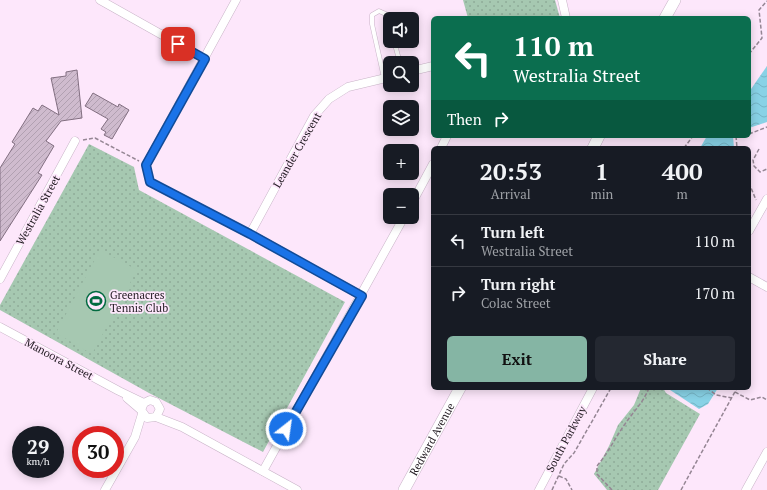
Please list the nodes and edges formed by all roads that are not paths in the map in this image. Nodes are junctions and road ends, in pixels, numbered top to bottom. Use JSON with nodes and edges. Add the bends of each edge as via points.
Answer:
{"nodes":[{"id":1,"x":100,"y":0,"type":"edge"},
{"id":2,"x":236,"y":0,"type":"edge"},
{"id":3,"x":562,"y":0,"type":"edge"},
{"id":4,"x":675,"y":0,"type":"edge"},
{"id":5,"x":383,"y":13,"type":"edge"},
{"id":6,"x":566,"y":16,"type":"edge"},
{"id":7,"x":666,"y":16,"type":"edge"},
{"id":8,"x":205,"y":59,"type":"junction"},
{"id":9,"x":383,"y":64,"type":"edge"},
{"id":10,"x":431,"y":66,"type":"edge"},
{"id":11,"x":419,"y":69,"type":"edge"},
{"id":12,"x":383,"y":79,"type":"edge"},
{"id":13,"x":75,"y":141,"type":"road end"},
{"id":14,"x":431,"y":168,"type":"edge"},
{"id":15,"x":419,"y":190,"type":"edge"},
{"id":16,"x":767,"y":199,"type":"edge"},
{"id":17,"x":400,"y":224,"type":"edge"},
{"id":18,"x":751,"y":227,"type":"edge"},
{"id":19,"x":250,"y":234,"type":"junction"},
{"id":20,"x":751,"y":278,"type":"edge"},
{"id":21,"x":0,"y":279,"type":"edge"},
{"id":22,"x":767,"y":287,"type":"edge"},
{"id":23,"x":362,"y":296,"type":"junction"},
{"id":24,"x":0,"y":327,"type":"edge"},
{"id":25,"x":459,"y":390,"type":"edge"},
{"id":26,"x":592,"y":390,"type":"edge"},
{"id":27,"x":142,"y":409,"type":"junction"},
{"id":28,"x":156,"y":416,"type":"junction"},
{"id":29,"x":135,"y":437,"type":"junction"},
{"id":30,"x":767,"y":452,"type":"edge"},
{"id":31,"x":263,"y":472,"type":"junction"},
{"id":32,"x":106,"y":490,"type":"edge"},
{"id":33,"x":297,"y":490,"type":"edge"},
{"id":34,"x":404,"y":490,"type":"edge"},
{"id":35,"x":539,"y":490,"type":"edge"},
{"id":36,"x":746,"y":490,"type":"edge"}],
"edges":[{"from":1,"to":8,"type":"street"},
{"from":2,"to":8,"type":"street"},
{"from":3,"to":6,"type":"street"},
{"from":4,"to":7,"type":"street"},
{"from":5,"to":9,"type":"lane","name":"Leander Crescent","via":[[372,14],[372,24]]},
{"from":8,"to":19,"type":"street","via":[[146,165],[150,182]]},
{"from":10,"to":11,"type":"street"},
{"from":12,"to":19,"type":"street","name":"Leander Crescent","via":[[348,87],[329,99],[314,116]]},
{"from":13,"to":21,"type":"street","name":"Westralia Street"},
{"from":14,"to":15,"type":"street"},
{"from":16,"to":18,"type":"street"},
{"from":17,"to":23,"type":"street"},
{"from":19,"to":23,"type":"street"},
{"from":20,"to":22,"type":"street"},
{"from":23,"to":31,"type":"street"},
{"from":24,"to":27,"type":"street","name":"Manoora Street","via":[[119,391]]},
{"from":25,"to":34,"type":"street","name":"Redward Avenue"},
{"from":26,"to":35,"type":"street","name":"South Parkway"},
{"from":27,"to":28,"type":"street"},
{"from":27,"to":28,"type":"street","via":[[150,400],[156,402],[159,405]]},
{"from":27,"to":29,"type":"street"},
{"from":28,"to":29,"type":"street"},
{"from":28,"to":31,"type":"street","via":[[182,427]]},
{"from":29,"to":32,"type":"street"},
{"from":30,"to":36,"type":"street"},
{"from":31,"to":33,"type":"street"}]}
